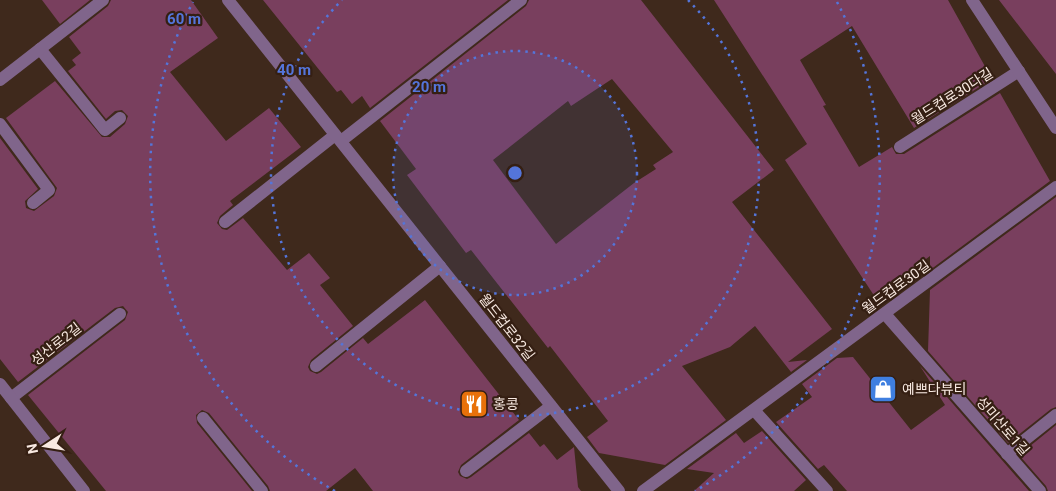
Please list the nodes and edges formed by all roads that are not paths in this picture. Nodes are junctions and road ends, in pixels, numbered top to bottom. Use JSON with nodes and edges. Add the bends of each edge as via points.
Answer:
{"nodes":[{"id":1,"x":103,"y":0,"type":"edge"},
{"id":2,"x":228,"y":0,"type":"edge"},
{"id":3,"x":521,"y":0,"type":"edge"},
{"id":4,"x":972,"y":0,"type":"edge"},
{"id":5,"x":40,"y":49,"type":"junction"},
{"id":6,"x":1019,"y":71,"type":"junction"},
{"id":7,"x":0,"y":80,"type":"edge"},
{"id":8,"x":120,"y":118,"type":"dead end"},
{"id":9,"x":0,"y":124,"type":"edge"},
{"id":10,"x":1056,"y":128,"type":"edge"},
{"id":11,"x":338,"y":138,"type":"junction"},
{"id":12,"x":900,"y":147,"type":"dead end"},
{"id":13,"x":1056,"y":187,"type":"edge"},
{"id":14,"x":33,"y":203,"type":"dead end"},
{"id":15,"x":225,"y":222,"type":"dead end"},
{"id":16,"x":440,"y":266,"type":"junction"},
{"id":17,"x":120,"y":314,"type":"dead end"},
{"id":18,"x":885,"y":314,"type":"junction"},
{"id":19,"x":316,"y":366,"type":"dead end"},
{"id":20,"x":0,"y":384,"type":"edge"},
{"id":21,"x":11,"y":398,"type":"junction"},
{"id":22,"x":551,"y":406,"type":"junction"},
{"id":23,"x":754,"y":410,"type":"junction"},
{"id":24,"x":1056,"y":415,"type":"edge"},
{"id":25,"x":203,"y":418,"type":"dead end"},
{"id":26,"x":1007,"y":454,"type":"junction"},
{"id":27,"x":466,"y":471,"type":"dead end"},
{"id":28,"x":84,"y":491,"type":"edge"},
{"id":29,"x":262,"y":491,"type":"edge"},
{"id":30,"x":619,"y":491,"type":"edge"},
{"id":31,"x":643,"y":491,"type":"edge"},
{"id":32,"x":827,"y":491,"type":"edge"},
{"id":33,"x":1040,"y":491,"type":"edge"}],
"edges":[{"from":1,"to":5,"type":"street"},
{"from":2,"to":11,"type":"street","name":"월드컵로32길"},
{"from":3,"to":11,"type":"street"},
{"from":4,"to":6,"type":"street"},
{"from":5,"to":7,"type":"street"},
{"from":5,"to":8,"type":"street","via":[[106,130]]},
{"from":6,"to":10,"type":"street"},
{"from":6,"to":12,"type":"street","name":"월드컵로30다길"},
{"from":9,"to":14,"type":"street","via":[[49,190]]},
{"from":11,"to":15,"type":"street"},
{"from":11,"to":16,"type":"street","name":"월드컵로32길"},
{"from":13,"to":18,"type":"street","name":"월드컵로30길"},
{"from":16,"to":19,"type":"street"},
{"from":16,"to":22,"type":"street","name":"월드컵로32길"},
{"from":17,"to":21,"type":"street","name":"성산로2길"},
{"from":18,"to":23,"type":"street","name":"월드컵로30길"},
{"from":18,"to":26,"type":"street","name":"성미산로1길"},
{"from":20,"to":21,"type":"street"},
{"from":21,"to":28,"type":"street"},
{"from":22,"to":27,"type":"street"},
{"from":22,"to":30,"type":"street","name":"월드컵로32길"},
{"from":23,"to":31,"type":"street","name":"월드컵로30길"},
{"from":23,"to":32,"type":"street"},
{"from":24,"to":26,"type":"street"},
{"from":25,"to":29,"type":"street"},
{"from":26,"to":33,"type":"street","name":"성미산로1길"}]}
